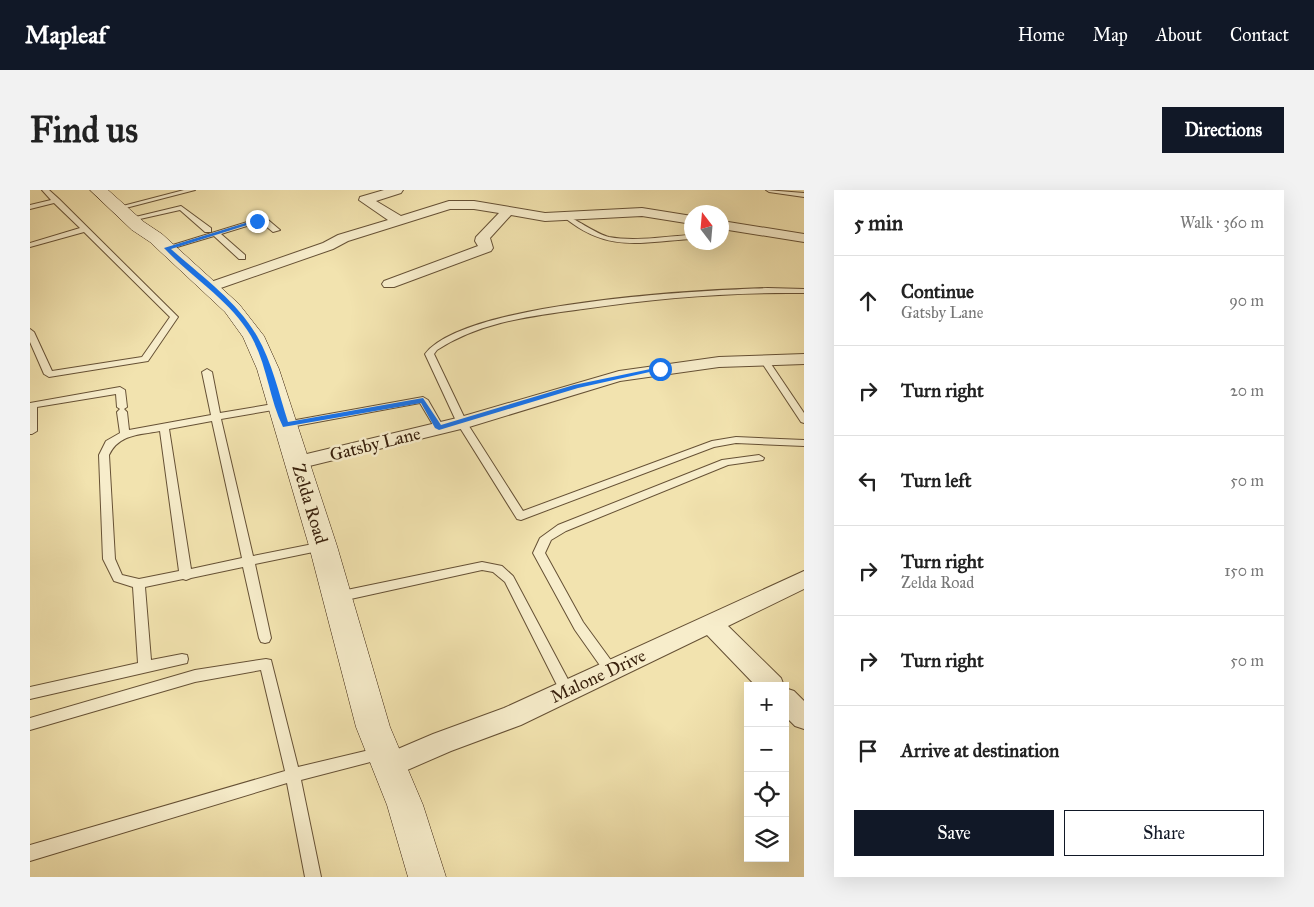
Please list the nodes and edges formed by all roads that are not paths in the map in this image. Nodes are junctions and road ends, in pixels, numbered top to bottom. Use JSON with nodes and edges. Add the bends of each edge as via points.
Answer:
{"nodes":[{"id":1,"x":48,"y":190,"type":"edge"},
{"id":2,"x":98,"y":190,"type":"edge"},
{"id":3,"x":152,"y":190,"type":"edge"},
{"id":4,"x":192,"y":190,"type":"edge"},
{"id":5,"x":397,"y":190,"type":"edge"},
{"id":6,"x":769,"y":190,"type":"edge"},
{"id":7,"x":180,"y":191,"type":"edge"},
{"id":8,"x":804,"y":195,"type":"edge"},
{"id":9,"x":160,"y":197,"type":"junction"},
{"id":10,"x":56,"y":200,"type":"junction"},
{"id":11,"x":30,"y":206,"type":"edge"},
{"id":12,"x":508,"y":211,"type":"junction"},
{"id":13,"x":124,"y":214,"type":"junction"},
{"id":14,"x":567,"y":217,"type":"junction"},
{"id":15,"x":684,"y":219,"type":"edge"},
{"id":16,"x":397,"y":220,"type":"junction"},
{"id":17,"x":729,"y":226,"type":"edge"},
{"id":18,"x":86,"y":229,"type":"junction"},
{"id":19,"x":208,"y":230,"type":"dead end"},
{"id":20,"x":276,"y":230,"type":"dead end"},
{"id":21,"x":216,"y":234,"type":"junction"},
{"id":22,"x":684,"y":237,"type":"edge"},
{"id":23,"x":798,"y":237,"type":"edge"},
{"id":24,"x":30,"y":245,"type":"edge"},
{"id":25,"x":167,"y":248,"type":"junction"},
{"id":26,"x":804,"y":255,"type":"edge"},
{"id":27,"x":242,"y":257,"type":"dead end"},
{"id":28,"x":389,"y":284,"type":"dead end"},
{"id":29,"x":210,"y":287,"type":"junction"},
{"id":30,"x":804,"y":291,"type":"edge"},
{"id":31,"x":30,"y":332,"type":"edge"},
{"id":32,"x":804,"y":359,"type":"edge"},
{"id":33,"x":764,"y":360,"type":"junction"},
{"id":34,"x":207,"y":372,"type":"dead end"},
{"id":35,"x":282,"y":415,"type":"junction"},
{"id":36,"x":216,"y":417,"type":"junction"},
{"id":37,"x":804,"y":420,"type":"edge"},
{"id":38,"x":462,"y":423,"type":"junction"},
{"id":39,"x":164,"y":426,"type":"junction"},
{"id":40,"x":439,"y":428,"type":"junction"},
{"id":41,"x":32,"y":431,"type":"dead end"},
{"id":42,"x":125,"y":434,"type":"junction"},
{"id":43,"x":804,"y":443,"type":"edge"},
{"id":44,"x":759,"y":458,"type":"dead end"},
{"id":45,"x":297,"y":464,"type":"junction"},
{"id":46,"x":323,"y":546,"type":"junction"},
{"id":47,"x":250,"y":562,"type":"junction"},
{"id":48,"x":186,"y":576,"type":"junction"},
{"id":49,"x":804,"y":580,"type":"edge"},
{"id":50,"x":139,"y":584,"type":"junction"},
{"id":51,"x":337,"y":597,"type":"junction"},
{"id":52,"x":710,"y":623,"type":"junction"},
{"id":53,"x":265,"y":638,"type":"dead end"},
{"id":54,"x":182,"y":659,"type":"dead end"},
{"id":55,"x":145,"y":667,"type":"junction"},
{"id":56,"x":611,"y":670,"type":"junction"},
{"id":57,"x":768,"y":682,"type":"edge"},
{"id":58,"x":567,"y":691,"type":"junction"},
{"id":59,"x":30,"y":693,"type":"edge"},
{"id":60,"x":789,"y":703,"type":"edge"},
{"id":61,"x":804,"y":718,"type":"edge"},
{"id":62,"x":30,"y":724,"type":"edge"},
{"id":63,"x":386,"y":760,"type":"junction"},
{"id":64,"x":293,"y":775,"type":"junction"},
{"id":65,"x":30,"y":853,"type":"edge"},
{"id":66,"x":313,"y":877,"type":"edge"},
{"id":67,"x":427,"y":877,"type":"edge"}],
"edges":[{"from":1,"to":10,"type":"lane"},
{"from":2,"to":13,"type":"main road","name":"Zelda Road"},
{"from":3,"to":9,"type":"lane"},
{"from":4,"to":7,"type":"lane"},
{"from":5,"to":16,"type":"street","via":[[365,200]]},
{"from":6,"to":8,"type":"lane"},
{"from":7,"to":9,"type":"lane"},
{"from":9,"to":13,"type":"lane"},
{"from":10,"to":11,"type":"lane"},
{"from":10,"to":18,"type":"lane"},
{"from":12,"to":14,"type":"street","via":[[532,216]]},
{"from":12,"to":16,"type":"street","via":[[446,201]]},
{"from":12,"to":28,"type":"street","via":[[483,237],[486,248]]},
{"from":13,"to":19,"type":"lane","via":[[181,208]]},
{"from":13,"to":25,"type":"main road","name":"Zelda Road"},
{"from":14,"to":15,"type":"street","via":[[642,212]]},
{"from":14,"to":22,"type":"lane","via":[[604,238],[638,240]]},
{"from":16,"to":29,"type":"street"},
{"from":17,"to":23,"type":"street"},
{"from":18,"to":24,"type":"lane"},
{"from":18,"to":31,"type":"lane","via":[[174,317],[145,359],[49,374]]},
{"from":20,"to":21,"type":"lane","via":[[257,221]]},
{"from":21,"to":25,"type":"lane"},
{"from":21,"to":27,"type":"lane"},
{"from":23,"to":26,"type":"street"},
{"from":25,"to":29,"type":"main road","name":"Zelda Road"},
{"from":29,"to":35,"type":"main road","name":"Zelda Road","via":[[254,336]]},
{"from":30,"to":38,"type":"lane","via":[[763,289],[683,294],[516,316],[486,324],[442,343],[431,349],[429,354]]},
{"from":32,"to":33,"type":"street","name":"Gatsby Lane"},
{"from":33,"to":37,"type":"lane"},
{"from":33,"to":38,"type":"street","name":"Gatsby Lane","via":[[719,362],[619,376]]},
{"from":34,"to":36,"type":"lane"},
{"from":35,"to":36,"type":"lane"},
{"from":35,"to":40,"type":"lane","via":[[423,400]]},
{"from":35,"to":45,"type":"main road","name":"Zelda Road"},
{"from":36,"to":39,"type":"lane"},
{"from":36,"to":47,"type":"lane"},
{"from":38,"to":40,"type":"street","name":"Gatsby Lane"},
{"from":38,"to":43,"type":"lane","via":[[521,516],[712,444],[736,440]]},
{"from":39,"to":42,"type":"lane"},
{"from":39,"to":48,"type":"lane"},
{"from":40,"to":45,"type":"street","name":"Gatsby Lane"},
{"from":41,"to":42,"type":"lane","via":[[32,404],[120,390]]},
{"from":42,"to":50,"type":"lane","via":[[110,443],[104,455],[109,559],[118,578]]},
{"from":44,"to":56,"type":"lane","via":[[726,462],[562,528],[540,543],[539,553],[575,618]]},
{"from":45,"to":46,"type":"main road","name":"Zelda Road"},
{"from":46,"to":47,"type":"lane"},
{"from":46,"to":51,"type":"main road","name":"Zelda Road"},
{"from":47,"to":48,"type":"lane"},
{"from":47,"to":53,"type":"lane"},
{"from":48,"to":50,"type":"lane"},
{"from":49,"to":52,"type":"street","name":"Malone Drive"},
{"from":50,"to":55,"type":"lane"},
{"from":51,"to":58,"type":"lane","via":[[494,566],[509,579]]},
{"from":51,"to":63,"type":"main road","name":"Zelda Road","via":[[373,727]]},
{"from":52,"to":56,"type":"street","name":"Malone Drive"},
{"from":52,"to":57,"type":"street"},
{"from":54,"to":55,"type":"lane"},
{"from":55,"to":59,"type":"lane"},
{"from":56,"to":58,"type":"street","name":"Malone Drive"},
{"from":58,"to":63,"type":"street","name":"Malone Drive","via":[[512,717]]},
{"from":60,"to":61,"type":"street"},
{"from":62,"to":64,"type":"lane","via":[[195,676],[266,664]]},
{"from":63,"to":64,"type":"lane"},
{"from":63,"to":67,"type":"main road","name":"Zelda Road","via":[[405,806]]},
{"from":64,"to":65,"type":"lane"},
{"from":64,"to":66,"type":"lane"}]}
